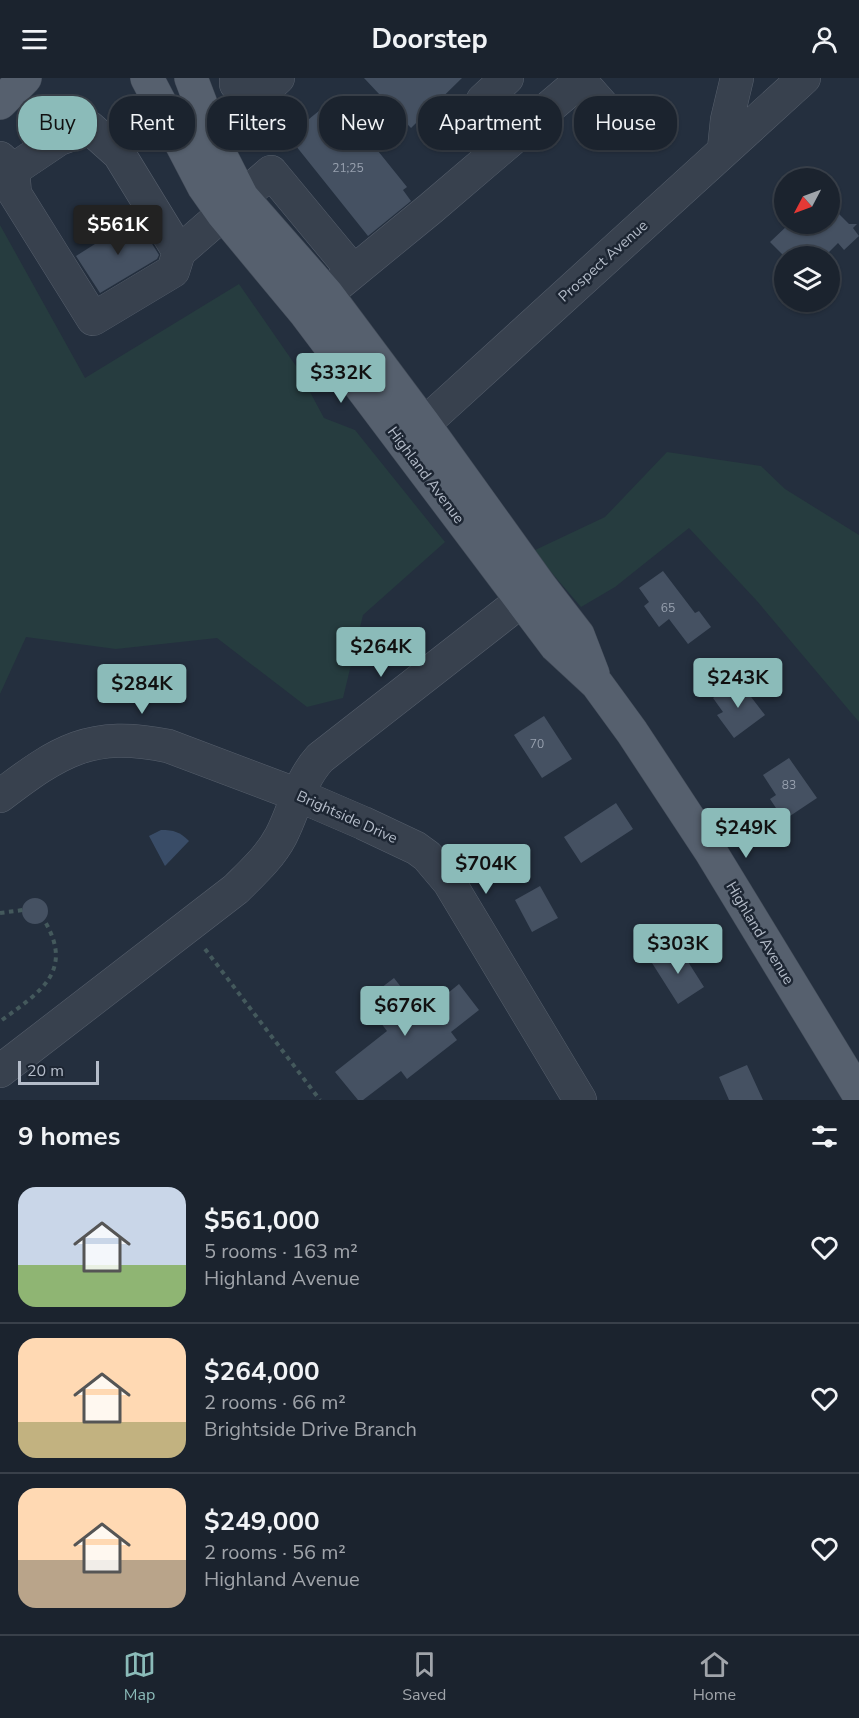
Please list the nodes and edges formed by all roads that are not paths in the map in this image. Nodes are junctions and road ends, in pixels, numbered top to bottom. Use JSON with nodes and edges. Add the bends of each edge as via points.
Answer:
{"nodes":[{"id":1,"x":26,"y":78,"type":"edge"},
{"id":2,"x":147,"y":78,"type":"edge"},
{"id":3,"x":278,"y":78,"type":"edge"},
{"id":4,"x":507,"y":78,"type":"edge"},
{"id":5,"x":737,"y":78,"type":"edge"},
{"id":6,"x":804,"y":78,"type":"edge"},
{"id":7,"x":579,"y":79,"type":"edge"},
{"id":8,"x":238,"y":80,"type":"edge"},
{"id":9,"x":197,"y":93,"type":"edge"},
{"id":10,"x":487,"y":96,"type":"edge"},
{"id":11,"x":560,"y":96,"type":"edge"},
{"id":12,"x":594,"y":96,"type":"edge"},
{"id":13,"x":0,"y":104,"type":"edge"},
{"id":14,"x":499,"y":150,"type":"edge"},
{"id":15,"x":724,"y":150,"type":"junction"},
{"id":16,"x":7,"y":164,"type":"edge"},
{"id":17,"x":232,"y":206,"type":"junction"},
{"id":18,"x":179,"y":252,"type":"junction"},
{"id":19,"x":353,"y":271,"type":"junction"},
{"id":20,"x":327,"y":294,"type":"junction"},
{"id":21,"x":412,"y":432,"type":"junction"},
{"id":22,"x":521,"y":601,"type":"junction"},
{"id":23,"x":597,"y":684,"type":"junction"},
{"id":24,"x":298,"y":795,"type":"junction"},
{"id":25,"x":0,"y":796,"type":"edge"},
{"id":26,"x":0,"y":1071,"type":"edge"},
{"id":27,"x":851,"y":1082,"type":"edge"},
{"id":28,"x":580,"y":1100,"type":"edge"},
{"id":29,"x":852,"y":1100,"type":"edge"}],
"edges":[{"from":1,"to":13,"type":"main road"},
{"from":2,"to":17,"type":"main road","name":"Highland Avenue","via":[[204,187]]},
{"from":3,"to":8,"type":"street","via":[[267,88]]},
{"from":4,"to":10,"type":"street"},
{"from":5,"to":15,"type":"street"},
{"from":6,"to":15,"type":"street","name":"Prospect Avenue"},
{"from":7,"to":11,"type":"street"},
{"from":7,"to":12,"type":"street"},
{"from":8,"to":9,"type":"street"},
{"from":9,"to":17,"type":"main road","name":"Highland Avenue","via":[[220,154]]},
{"from":14,"to":19,"type":"street"},
{"from":15,"to":21,"type":"street","name":"Prospect Avenue"},
{"from":16,"to":18,"type":"street","via":[[90,128],[119,154]]},
{"from":16,"to":18,"type":"street","via":[[15,194],[93,320],[173,271]]},
{"from":17,"to":18,"type":"street"},
{"from":17,"to":19,"type":"street","via":[[271,172]]},
{"from":17,"to":20,"type":"main road","name":"Highland Avenue"},
{"from":17,"to":21,"type":"main road","name":"Highland Avenue","via":[[306,314]]},
{"from":19,"to":20,"type":"street"},
{"from":20,"to":21,"type":"main road","name":"Highland Avenue"},
{"from":21,"to":22,"type":"main road","name":"Highland Avenue"},
{"from":21,"to":23,"type":"main road","name":"Highland Avenue","via":[[578,635]]},
{"from":22,"to":23,"type":"main road","name":"Highland Avenue","via":[[556,646]]},
{"from":22,"to":24,"type":"street","via":[[320,758],[306,775]]},
{"from":23,"to":27,"type":"main road","name":"Highland Avenue","via":[[711,852]]},
{"from":24,"to":25,"type":"street","name":"Brightside Drive","via":[[168,746],[129,740],[93,743],[64,752]]},
{"from":24,"to":26,"type":"street","via":[[280,838],[236,889]]},
{"from":24,"to":28,"type":"street","name":"Brightside Drive","via":[[416,848],[438,867]]},
{"from":27,"to":29,"type":"main road","name":"Highland Avenue"}]}
